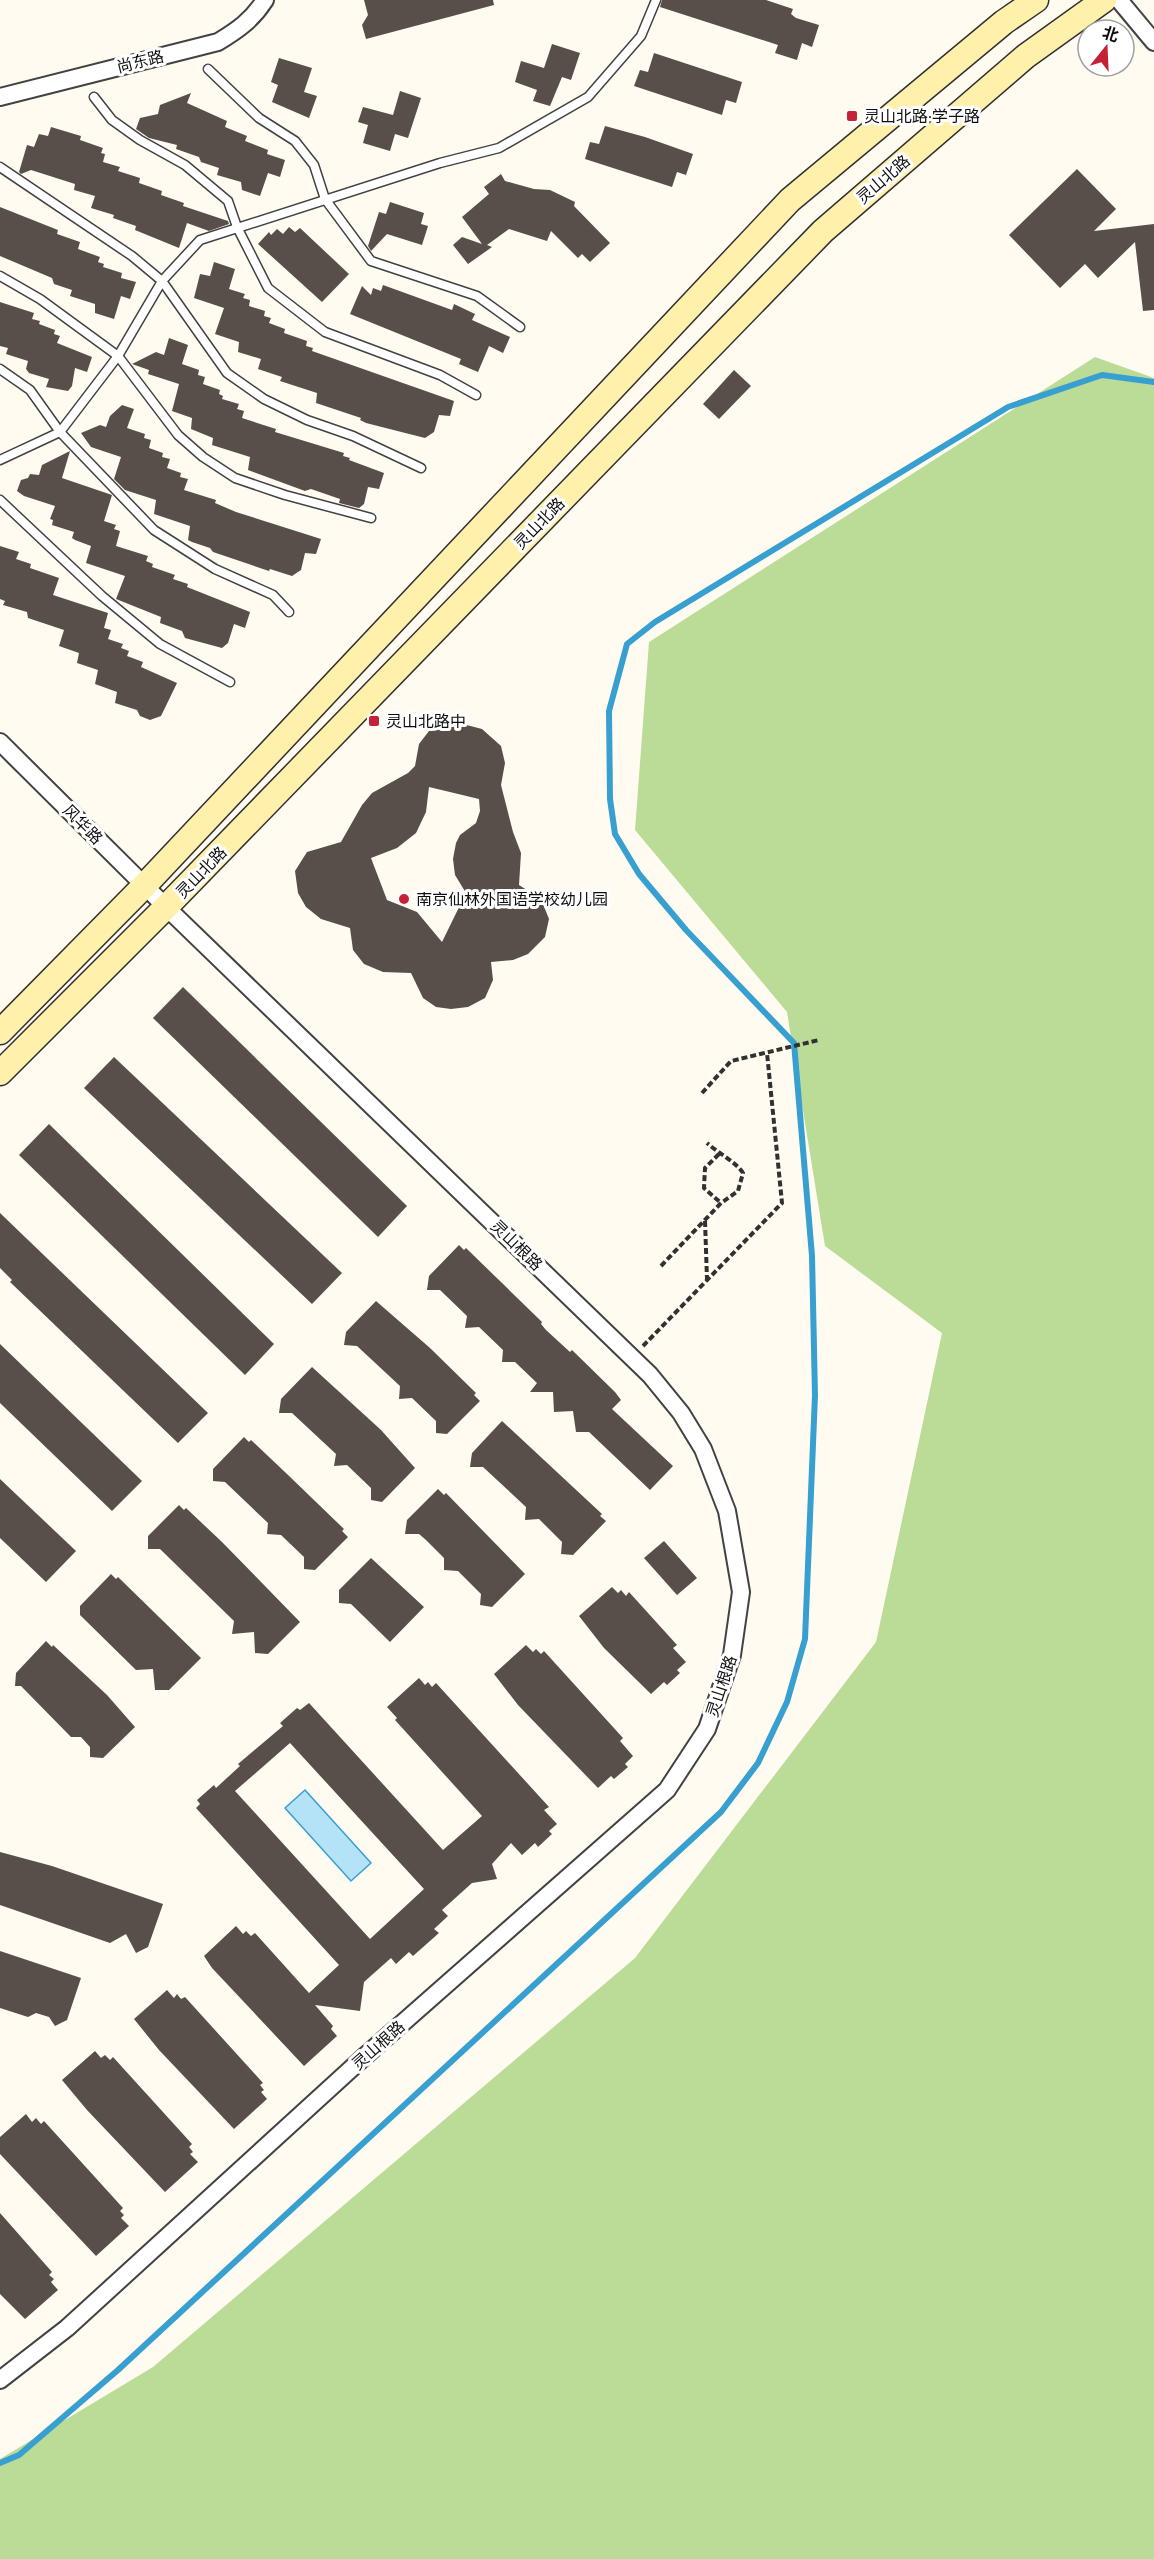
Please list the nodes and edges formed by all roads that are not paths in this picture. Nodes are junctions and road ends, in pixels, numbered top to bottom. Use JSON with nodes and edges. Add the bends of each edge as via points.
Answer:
{"nodes":[{"id":1,"x":265,"y":0,"type":"edge"},
{"id":2,"x":656,"y":0,"type":"edge"},
{"id":3,"x":1036,"y":0,"type":"edge"},
{"id":4,"x":1104,"y":0,"type":"edge"},
{"id":5,"x":1119,"y":0,"type":"edge"},
{"id":6,"x":1154,"y":42,"type":"edge"},
{"id":7,"x":208,"y":69,"type":"dead end"},
{"id":8,"x":0,"y":97,"type":"edge"},
{"id":9,"x":94,"y":97,"type":"dead end"},
{"id":10,"x":0,"y":166,"type":"edge"},
{"id":11,"x":325,"y":199,"type":"junction"},
{"id":12,"x":237,"y":227,"type":"junction"},
{"id":13,"x":0,"y":276,"type":"edge"},
{"id":14,"x":162,"y":281,"type":"junction"},
{"id":15,"x":520,"y":327,"type":"dead end"},
{"id":16,"x":118,"y":356,"type":"junction"},
{"id":17,"x":0,"y":369,"type":"edge"},
{"id":18,"x":476,"y":395,"type":"dead end"},
{"id":19,"x":60,"y":432,"type":"junction"},
{"id":20,"x":0,"y":460,"type":"edge"},
{"id":21,"x":421,"y":468,"type":"dead end"},
{"id":22,"x":0,"y":500,"type":"edge"},
{"id":23,"x":371,"y":518,"type":"dead end"},
{"id":24,"x":290,"y":612,"type":"dead end"},
{"id":25,"x":230,"y":682,"type":"dead end"},
{"id":26,"x":0,"y":742,"type":"edge"},
{"id":27,"x":145,"y":885,"type":"junction"},
{"id":28,"x":166,"y":907,"type":"junction"},
{"id":29,"x":0,"y":1032,"type":"edge"},
{"id":30,"x":0,"y":1074,"type":"edge"},
{"id":31,"x":0,"y":2380,"type":"edge"}],
"edges":[{"from":1,"to":8,"type":"street","name":"尚东路","via":[[255,17],[218,42]]},
{"from":2,"to":11,"type":"lane","via":[[641,36],[588,97],[499,148]]},
{"from":3,"to":27,"type":"main road","name":"灵山北路","via":[[1004,22],[790,200]]},
{"from":4,"to":28,"type":"main road","name":"灵山北路","via":[[1026,56],[823,231]]},
{"from":5,"to":6,"type":"street"},
{"from":7,"to":11,"type":"lane","via":[[259,118],[296,141],[314,165]]},
{"from":9,"to":12,"type":"lane","via":[[112,120],[185,165],[228,201]]},
{"from":10,"to":14,"type":"lane","via":[[132,256]]},
{"from":11,"to":12,"type":"lane"},
{"from":11,"to":15,"type":"lane","via":[[371,261],[477,296]]},
{"from":12,"to":14,"type":"lane","via":[[200,240]]},
{"from":12,"to":18,"type":"lane","via":[[268,288],[325,333],[440,375]]},
{"from":13,"to":16,"type":"lane","via":[[40,298]]},
{"from":14,"to":16,"type":"lane"},
{"from":14,"to":21,"type":"lane","via":[[227,373],[264,399]]},
{"from":16,"to":19,"type":"lane"},
{"from":16,"to":23,"type":"lane","via":[[178,435],[235,478]]},
{"from":17,"to":19,"type":"lane","via":[[30,390]]},
{"from":19,"to":20,"type":"lane"},
{"from":19,"to":24,"type":"lane","via":[[154,530],[215,569],[273,595]]},
{"from":22,"to":25,"type":"lane","via":[[102,596],[160,644]]},
{"from":26,"to":27,"type":"street","name":"风华路"},
{"from":27,"to":28,"type":"street","name":"风华路"},
{"from":27,"to":29,"type":"main road","name":"灵山北路"},
{"from":28,"to":30,"type":"main road","name":"灵山北路"},
{"from":28,"to":31,"type":"street","name":"灵山根路","via":[[633,1357],[681,1413],[703,1449],[727,1511],[741,1592],[732,1654],[707,1728],[667,1790],[364,2057],[67,2328]]}]}
